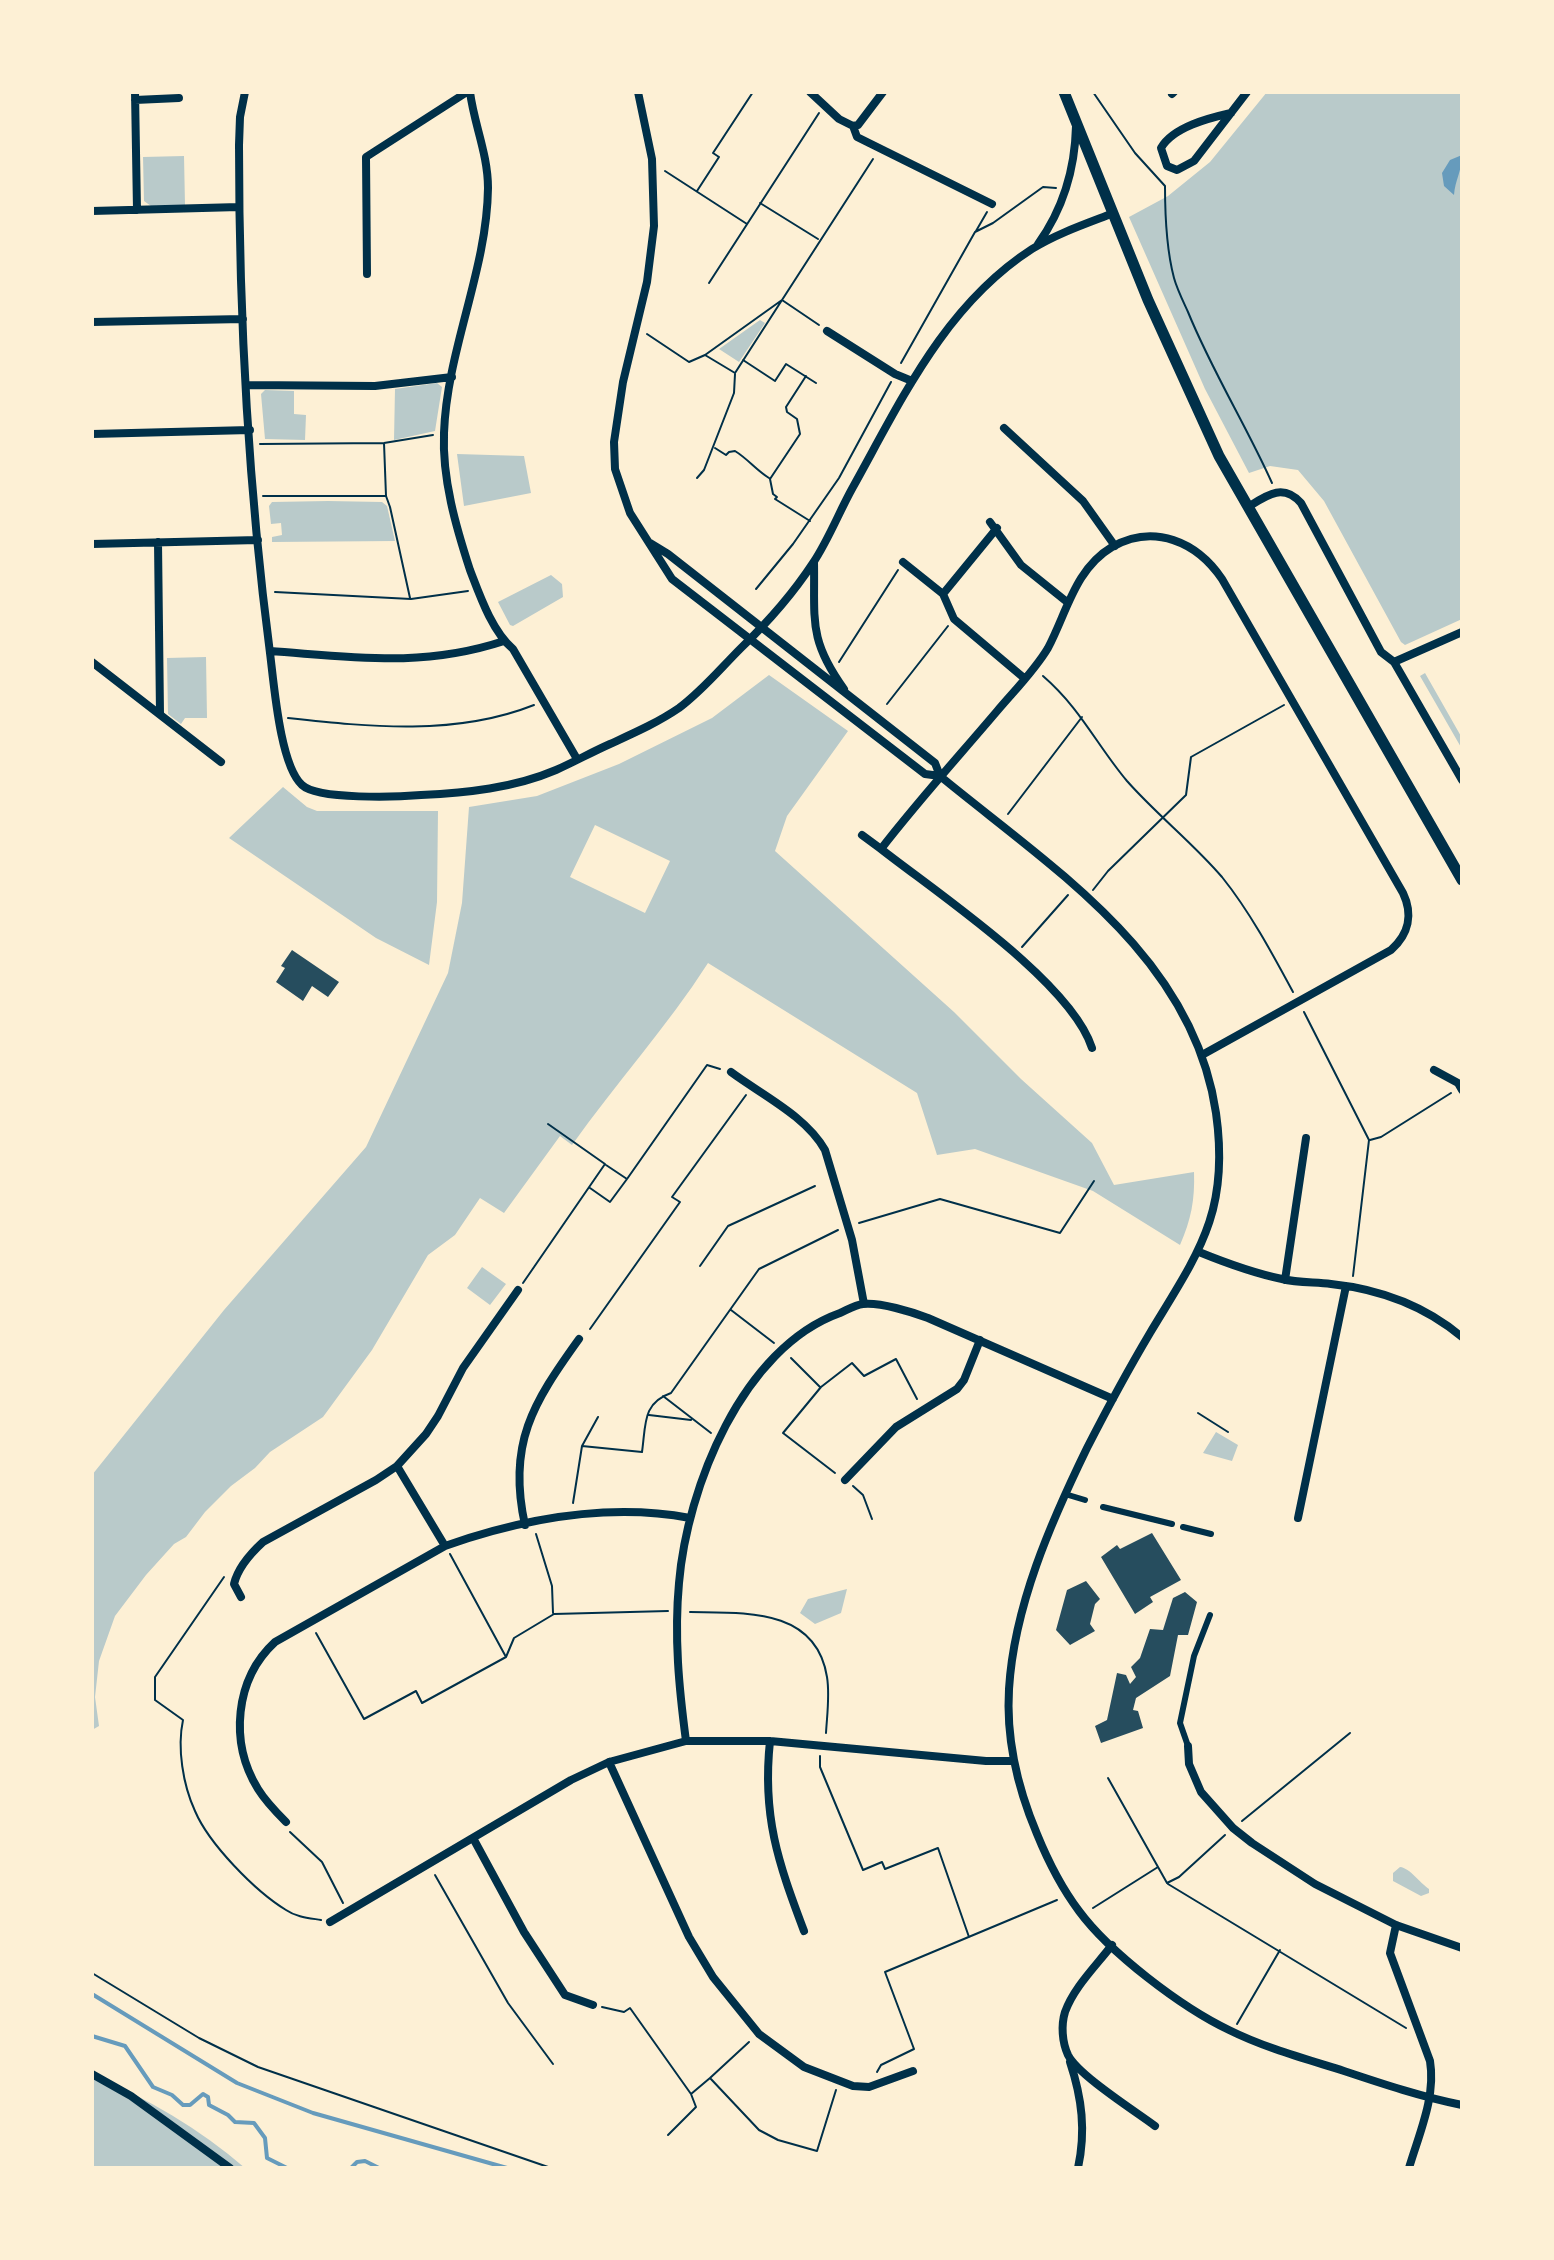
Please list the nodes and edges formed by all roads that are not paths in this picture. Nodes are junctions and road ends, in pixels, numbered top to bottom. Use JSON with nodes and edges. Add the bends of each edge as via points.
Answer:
{"nodes":[{"id":1,"x":245,"y":92,"type":"edge"},
{"id":2,"x":468,"y":92,"type":"edge"},
{"id":3,"x":638,"y":92,"type":"edge"},
{"id":4,"x":810,"y":92,"type":"edge"},
{"id":5,"x":883,"y":92,"type":"edge"},
{"id":6,"x":1064,"y":92,"type":"edge"},
{"id":7,"x":1247,"y":92,"type":"edge"},
{"id":8,"x":135,"y":96,"type":"edge"},
{"id":9,"x":179,"y":98,"type":"dead end"},
{"id":10,"x":1231,"y":113,"type":"junction"},
{"id":11,"x":853,"y":126,"type":"junction"},
{"id":12,"x":1076,"y":126,"type":"junction"},
{"id":13,"x":992,"y":204,"type":"dead end"},
{"id":14,"x":239,"y":207,"type":"junction"},
{"id":15,"x":137,"y":210,"type":"junction"},
{"id":16,"x":92,"y":211,"type":"edge"},
{"id":17,"x":1111,"y":214,"type":"junction"},
{"id":18,"x":1037,"y":245,"type":"junction"},
{"id":19,"x":367,"y":274,"type":"dead end"},
{"id":20,"x":243,"y":319,"type":"junction"},
{"id":21,"x":92,"y":322,"type":"edge"},
{"id":22,"x":827,"y":331,"type":"road end"},
{"id":23,"x":452,"y":377,"type":"junction"},
{"id":24,"x":912,"y":381,"type":"junction"},
{"id":25,"x":246,"y":385,"type":"junction"},
{"id":26,"x":1004,"y":428,"type":"dead end"},
{"id":27,"x":250,"y":430,"type":"junction"},
{"id":28,"x":92,"y":434,"type":"edge"},
{"id":29,"x":1248,"y":507,"type":"junction"},
{"id":30,"x":258,"y":540,"type":"junction"},
{"id":31,"x":158,"y":542,"type":"junction"},
{"id":32,"x":650,"y":543,"type":"junction"},
{"id":33,"x":92,"y":544,"type":"edge"},
{"id":34,"x":1115,"y":546,"type":"junction"},
{"id":35,"x":814,"y":561,"type":"junction"},
{"id":36,"x":903,"y":562,"type":"road end"},
{"id":37,"x":943,"y":594,"type":"junction"},
{"id":38,"x":1067,"y":602,"type":"junction"},
{"id":39,"x":762,"y":628,"type":"junction"},
{"id":40,"x":1462,"y":632,"type":"edge"},
{"id":41,"x":750,"y":640,"type":"junction"},
{"id":42,"x":504,"y":641,"type":"junction"},
{"id":43,"x":270,"y":651,"type":"junction"},
{"id":44,"x":92,"y":662,"type":"edge"},
{"id":45,"x":1394,"y":662,"type":"junction"},
{"id":46,"x":1024,"y":678,"type":"junction"},
{"id":47,"x":850,"y":697,"type":"junction"},
{"id":48,"x":160,"y":714,"type":"junction"},
{"id":49,"x":577,"y":759,"type":"junction"},
{"id":50,"x":221,"y":762,"type":"dead end"},
{"id":51,"x":940,"y":776,"type":"junction"},
{"id":52,"x":1462,"y":780,"type":"edge"},
{"id":53,"x":862,"y":835,"type":"dead end"},
{"id":54,"x":881,"y":849,"type":"junction"},
{"id":55,"x":1462,"y":880,"type":"edge"},
{"id":56,"x":1092,"y":1048,"type":"dead end"},
{"id":57,"x":1202,"y":1055,"type":"junction"},
{"id":58,"x":1434,"y":1070,"type":"dead end"},
{"id":59,"x":731,"y":1072,"type":"road end"},
{"id":60,"x":1461,"y":1088,"type":"edge"},
{"id":61,"x":1306,"y":1138,"type":"dead end"},
{"id":62,"x":1199,"y":1252,"type":"junction"},
{"id":63,"x":1285,"y":1280,"type":"junction"},
{"id":64,"x":1349,"y":1286,"type":"junction"},
{"id":65,"x":518,"y":1290,"type":"road end"},
{"id":66,"x":864,"y":1304,"type":"junction"},
{"id":67,"x":1462,"y":1337,"type":"edge"},
{"id":68,"x":579,"y":1339,"type":"dead end"},
{"id":69,"x":980,"y":1340,"type":"junction"},
{"id":70,"x":1113,"y":1399,"type":"junction"},
{"id":71,"x":397,"y":1466,"type":"junction"},
{"id":72,"x":845,"y":1480,"type":"road end"},
{"id":73,"x":1065,"y":1494,"type":"junction"},
{"id":74,"x":1085,"y":1500,"type":"dead end"},
{"id":75,"x":1103,"y":1507,"type":"dead end"},
{"id":76,"x":690,"y":1518,"type":"junction"},
{"id":77,"x":1298,"y":1518,"type":"dead end"},
{"id":78,"x":528,"y":1524,"type":"junction"},
{"id":79,"x":1172,"y":1524,"type":"dead end"},
{"id":80,"x":1183,"y":1527,"type":"dead end"},
{"id":81,"x":1211,"y":1534,"type":"dead end"},
{"id":82,"x":445,"y":1546,"type":"junction"},
{"id":83,"x":241,"y":1597,"type":"dead end"},
{"id":84,"x":1210,"y":1615,"type":"dead end"},
{"id":85,"x":686,"y":1741,"type":"junction"},
{"id":86,"x":770,"y":1741,"type":"junction"},
{"id":87,"x":1188,"y":1746,"type":"joint"},
{"id":88,"x":1014,"y":1761,"type":"junction"},
{"id":89,"x":609,"y":1762,"type":"junction"},
{"id":90,"x":286,"y":1822,"type":"road end"},
{"id":91,"x":473,"y":1838,"type":"junction"},
{"id":92,"x":330,"y":1922,"type":"road end"},
{"id":93,"x":1396,"y":1925,"type":"junction"},
{"id":94,"x":804,"y":1931,"type":"dead end"},
{"id":95,"x":1112,"y":1945,"type":"junction"},
{"id":96,"x":1462,"y":1948,"type":"edge"},
{"id":97,"x":593,"y":2005,"type":"road end"},
{"id":98,"x":1069,"y":2057,"type":"junction"},
{"id":99,"x":913,"y":2071,"type":"dead end"},
{"id":100,"x":92,"y":2074,"type":"edge"},
{"id":101,"x":1430,"y":2099,"type":"junction"},
{"id":102,"x":1462,"y":2105,"type":"edge"},
{"id":103,"x":1155,"y":2126,"type":"dead end"},
{"id":104,"x":230,"y":2168,"type":"edge"},
{"id":105,"x":1078,"y":2168,"type":"edge"},
{"id":106,"x":1409,"y":2168,"type":"edge"}],
"edges":[{"from":1,"to":14,"type":"street"},
{"from":2,"to":19,"type":"street","via":[[366,157]]},
{"from":2,"to":23,"type":"street","via":[[488,187],[482,245]]},
{"from":3,"to":32,"type":"street","via":[[652,159],[654,226],[617,414],[614,456],[630,513]]},
{"from":4,"to":11,"type":"street"},
{"from":5,"to":11,"type":"street"},
{"from":6,"to":12,"type":"main road"},
{"from":7,"to":10,"type":"street"},
{"from":8,"to":9,"type":"street"},
{"from":8,"to":15,"type":"street"},
{"from":10,"to":10,"type":"street","via":[[1172,135],[1161,148],[1167,166],[1177,170],[1194,161]]},
{"from":11,"to":13,"type":"street","via":[[857,137]]},
{"from":12,"to":17,"type":"main road"},
{"from":12,"to":18,"type":"street","via":[[1076,153],[1061,203]]},
{"from":14,"to":15,"type":"street"},
{"from":14,"to":20,"type":"street"},
{"from":15,"to":16,"type":"street"},
{"from":17,"to":18,"type":"street"},
{"from":17,"to":29,"type":"main road","via":[[1186,388]]},
{"from":18,"to":24,"type":"street","via":[[968,302]]},
{"from":20,"to":21,"type":"street"},
{"from":20,"to":25,"type":"street"},
{"from":22,"to":24,"type":"street"},
{"from":23,"to":25,"type":"street","via":[[375,386]]},
{"from":23,"to":42,"type":"street","via":[[444,433],[452,507],[478,590]]},
{"from":24,"to":35,"type":"street"},
{"from":25,"to":27,"type":"street"},
{"from":26,"to":34,"type":"street","via":[[1083,501]]},
{"from":27,"to":28,"type":"street"},
{"from":27,"to":30,"type":"street"},
{"from":29,"to":45,"type":"street","via":[[1275,491],[1289,492],[1301,503],[1381,652]]},
{"from":29,"to":55,"type":"main road"},
{"from":30,"to":31,"type":"street"},
{"from":30,"to":43,"type":"street"},
{"from":31,"to":33,"type":"street"},
{"from":31,"to":48,"type":"street"},
{"from":32,"to":39,"type":"street"},
{"from":32,"to":41,"type":"street","via":[[672,579]]},
{"from":34,"to":38,"type":"street","via":[[1084,573]]},
{"from":34,"to":57,"type":"street","via":[[1140,537],[1163,537],[1202,556],[1222,579],[1403,893],[1409,917],[1403,937],[1391,950]]},
{"from":35,"to":39,"type":"street"},
{"from":35,"to":47,"type":"street","via":[[816,636],[829,668]]},
{"from":36,"to":37,"type":"street"},
{"from":37,"to":38,"type":"street","via":[[994,525],[1021,565]]},
{"from":37,"to":46,"type":"street","via":[[954,619]]},
{"from":38,"to":46,"type":"street","via":[[1048,647]]},
{"from":39,"to":41,"type":"street"},
{"from":39,"to":47,"type":"street"},
{"from":40,"to":45,"type":"street"},
{"from":41,"to":49,"type":"street","via":[[678,708]]},
{"from":41,"to":51,"type":"street","via":[[925,774]]},
{"from":42,"to":43,"type":"street","via":[[415,660]]},
{"from":42,"to":49,"type":"street"},
{"from":43,"to":49,"type":"street","via":[[291,766],[298,782],[313,792],[449,794],[530,779]]},
{"from":44,"to":48,"type":"street"},
{"from":45,"to":52,"type":"street"},
{"from":46,"to":51,"type":"street"},
{"from":47,"to":51,"type":"street","via":[[935,763]]},
{"from":48,"to":50,"type":"street"},
{"from":51,"to":54,"type":"street"},
{"from":51,"to":57,"type":"street","via":[[1088,895],[1124,931],[1174,1001]]},
{"from":53,"to":54,"type":"street"},
{"from":54,"to":56,"type":"street","via":[[1045,982],[1076,1018]]},
{"from":57,"to":62,"type":"street","via":[[1221,1168]]},
{"from":58,"to":60,"type":"street"},
{"from":59,"to":66,"type":"street","via":[[819,1139],[848,1226]]},
{"from":61,"to":63,"type":"street"},
{"from":62,"to":63,"type":"street"},
{"from":62,"to":70,"type":"street"},
{"from":63,"to":64,"type":"street"},
{"from":64,"to":67,"type":"street","via":[[1407,1303]]},
{"from":64,"to":77,"type":"street"},
{"from":65,"to":71,"type":"street","via":[[463,1368],[426,1434]]},
{"from":66,"to":69,"type":"street","via":[[928,1318]]},
{"from":66,"to":76,"type":"street","via":[[818,1322],[783,1350],[741,1401],[719,1438]]},
{"from":68,"to":78,"type":"street","via":[[528,1422],[518,1484]]},
{"from":69,"to":70,"type":"street"},
{"from":69,"to":72,"type":"street","via":[[957,1389],[883,1439]]},
{"from":70,"to":73,"type":"street"},
{"from":71,"to":82,"type":"street"},
{"from":71,"to":83,"type":"street","via":[[263,1542],[236,1575]]},
{"from":73,"to":74,"type":"street"},
{"from":73,"to":88,"type":"street","via":[[1031,1586],[1014,1654],[1008,1712]]},
{"from":75,"to":79,"type":"street"},
{"from":76,"to":78,"type":"street","via":[[647,1512],[571,1515]]},
{"from":76,"to":85,"type":"street","via":[[677,1611]]},
{"from":78,"to":82,"type":"street"},
{"from":80,"to":81,"type":"street"},
{"from":82,"to":90,"type":"street","via":[[275,1642],[254,1665],[241,1703],[242,1747],[266,1801]]},
{"from":84,"to":87,"type":"street","via":[[1194,1656],[1180,1723]]},
{"from":85,"to":86,"type":"street"},
{"from":85,"to":89,"type":"street"},
{"from":86,"to":88,"type":"street"},
{"from":86,"to":94,"type":"street","via":[[772,1837]]},
{"from":87,"to":93,"type":"street","via":[[1201,1792],[1233,1828],[1315,1884]]},
{"from":88,"to":95,"type":"street","via":[[1026,1809],[1068,1895]]},
{"from":89,"to":91,"type":"street"},
{"from":89,"to":99,"type":"street","via":[[680,1919],[713,1977],[748,2021],[778,2050],[839,2081],[869,2087]]},
{"from":91,"to":92,"type":"street"},
{"from":91,"to":97,"type":"street","via":[[565,1995]]},
{"from":93,"to":96,"type":"street"},
{"from":93,"to":101,"type":"street","via":[[1390,1953],[1430,2061]]},
{"from":95,"to":98,"type":"street","via":[[1066,2010],[1063,2041]]},
{"from":95,"to":101,"type":"street","via":[[1167,1992],[1233,2032]]},
{"from":98,"to":103,"type":"street"},
{"from":98,"to":105,"type":"street","via":[[1081,2102]]},
{"from":100,"to":104,"type":"street"},
{"from":101,"to":102,"type":"street"},
{"from":101,"to":106,"type":"street"}]}
